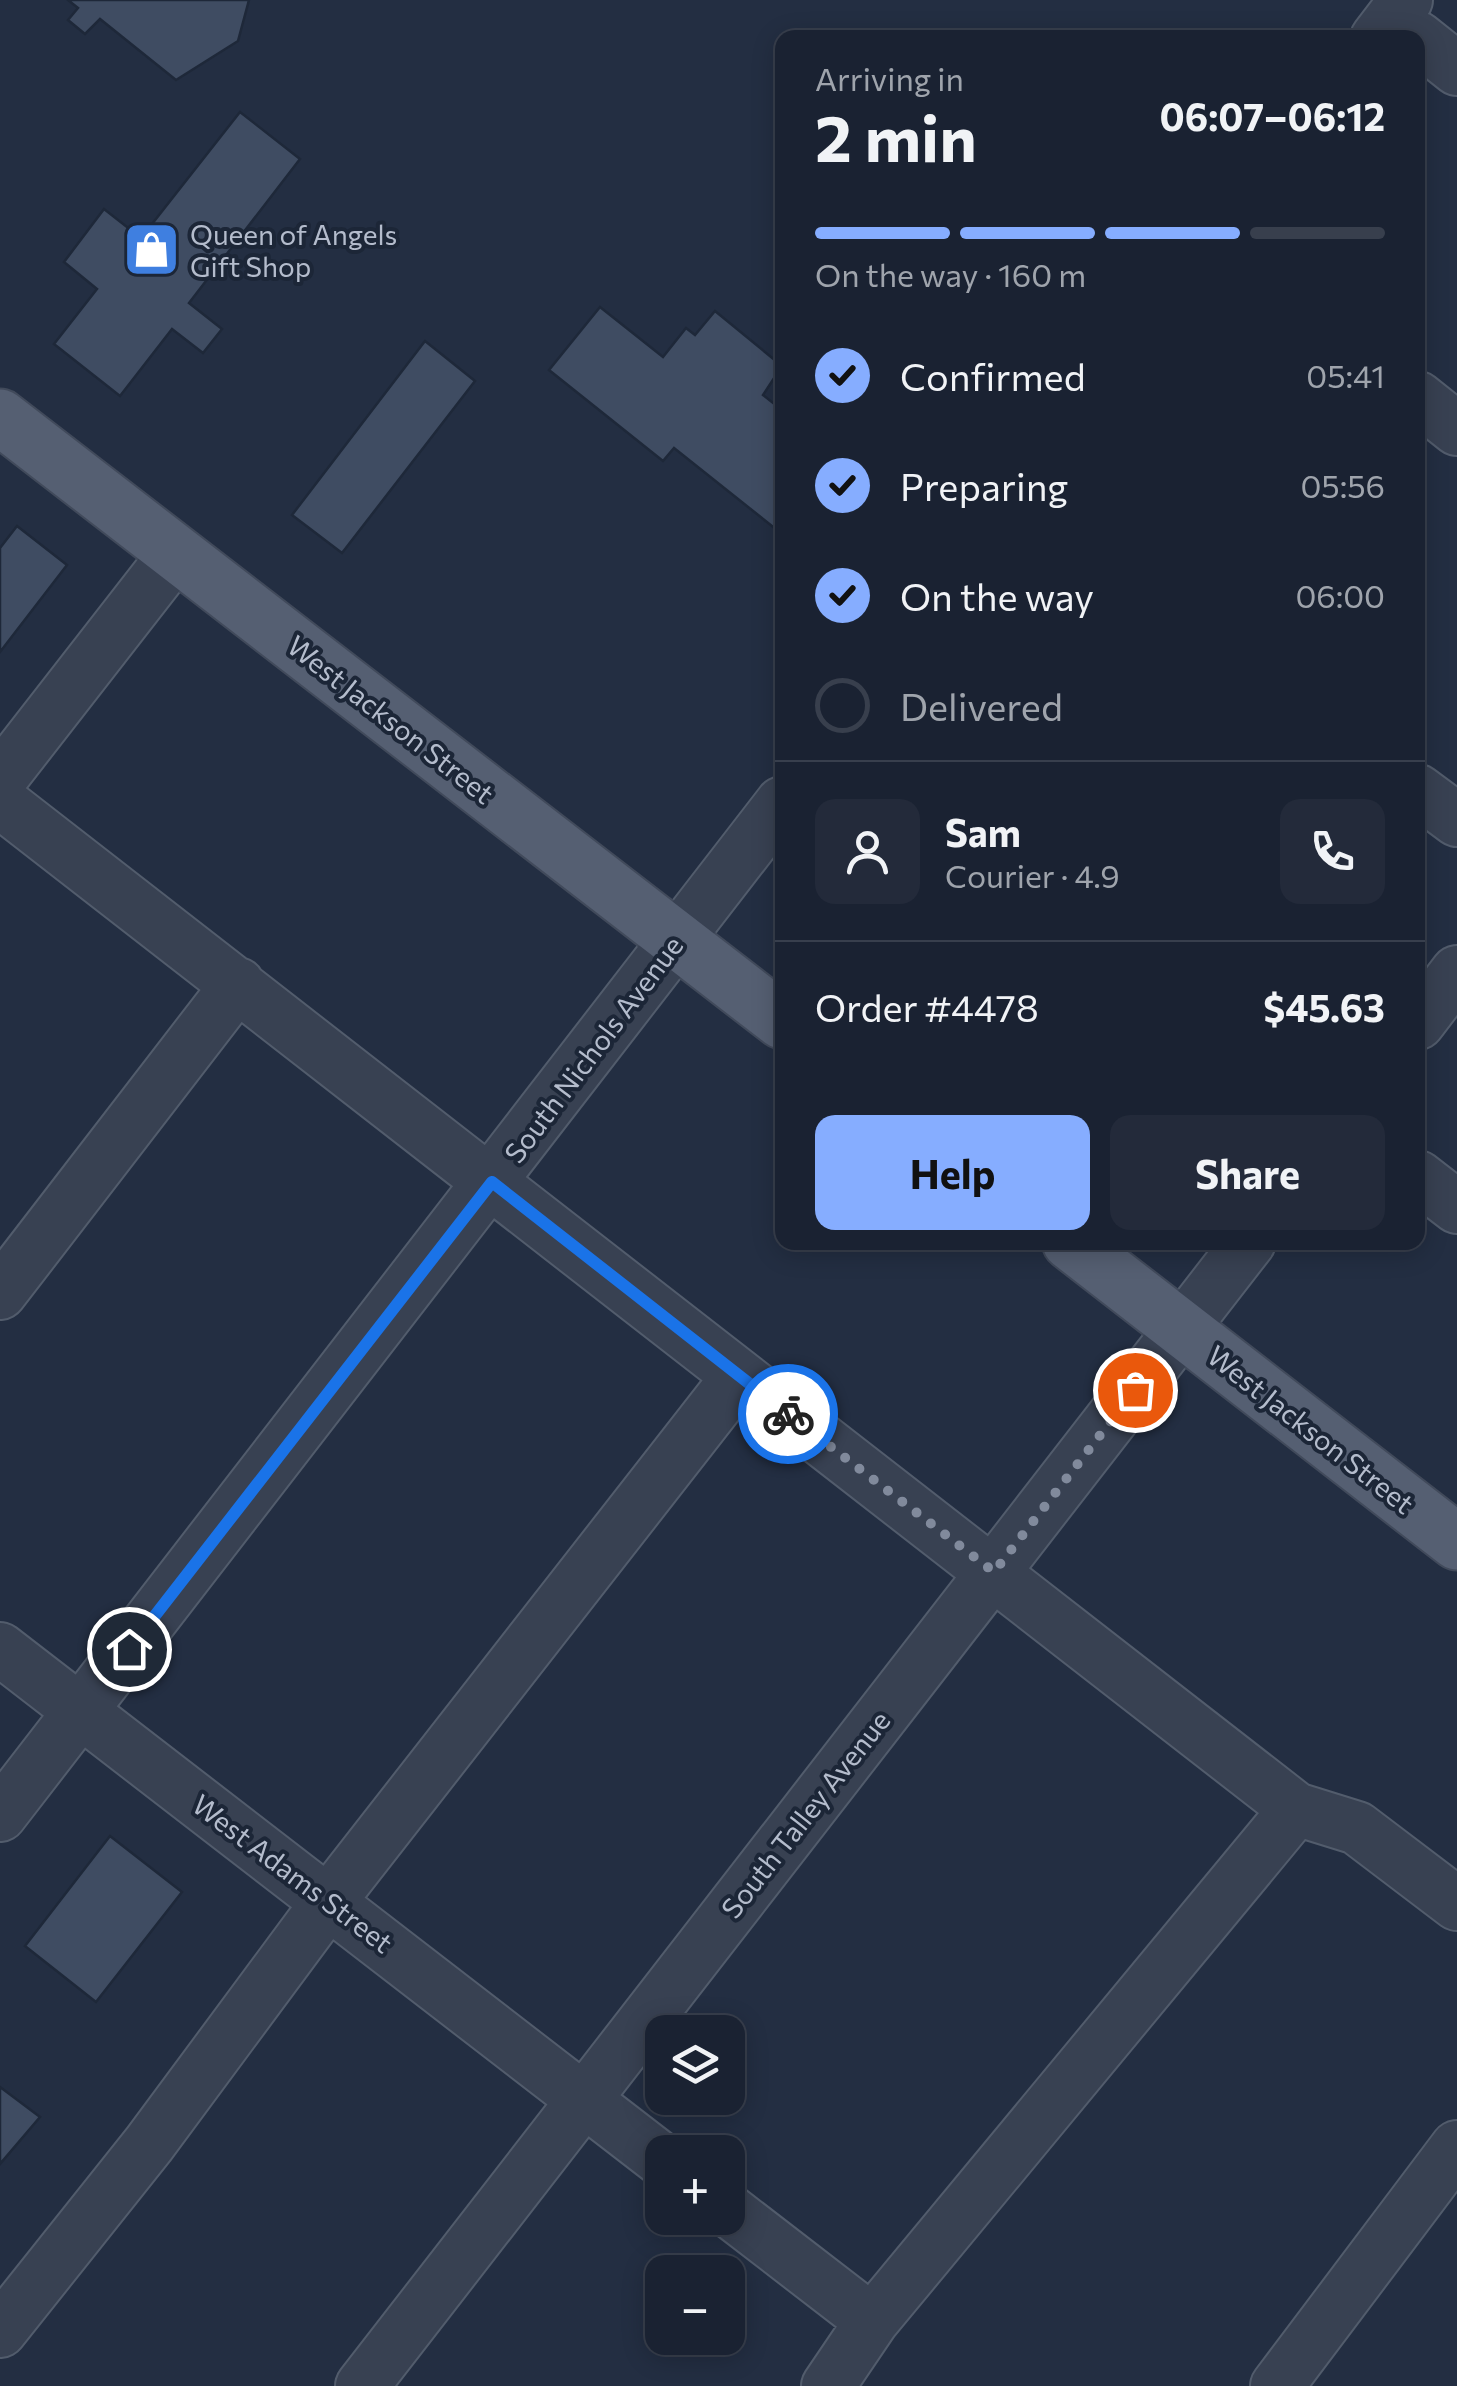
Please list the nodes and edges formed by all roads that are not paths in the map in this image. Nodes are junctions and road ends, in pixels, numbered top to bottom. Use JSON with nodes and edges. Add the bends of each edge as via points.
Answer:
{"nodes":[{"id":1,"x":1425,"y":44,"type":"edge"},
{"id":2,"x":1457,"y":68,"type":"edge"},
{"id":3,"x":1425,"y":404,"type":"edge"},
{"id":4,"x":0,"y":418,"type":"edge"},
{"id":5,"x":1457,"y":429,"type":"edge"},
{"id":6,"x":176,"y":553,"type":"junction"},
{"id":7,"x":0,"y":780,"type":"edge"},
{"id":8,"x":1425,"y":795,"type":"edge"},
{"id":9,"x":0,"y":802,"type":"edge"},
{"id":10,"x":775,"y":813,"type":"edge"},
{"id":11,"x":1457,"y":820,"type":"edge"},
{"id":12,"x":676,"y":940,"type":"junction"},
{"id":13,"x":1457,"y":972,"type":"edge"},
{"id":14,"x":238,"y":984,"type":"junction"},
{"id":15,"x":1425,"y":1014,"type":"edge"},
{"id":16,"x":775,"y":1016,"type":"edge"},
{"id":17,"x":492,"y":1182,"type":"junction"},
{"id":18,"x":1425,"y":1182,"type":"edge"},
{"id":19,"x":1457,"y":1207,"type":"edge"},
{"id":20,"x":1080,"y":1250,"type":"edge"},
{"id":21,"x":1243,"y":1250,"type":"edge"},
{"id":22,"x":0,"y":1293,"type":"edge"},
{"id":23,"x":1182,"y":1329,"type":"junction"},
{"id":24,"x":739,"y":1376,"type":"junction"},
{"id":25,"x":1457,"y":1542,"type":"edge"},
{"id":26,"x":994,"y":1572,"type":"junction"},
{"id":27,"x":0,"y":1649,"type":"edge"},
{"id":28,"x":80,"y":1711,"type":"junction"},
{"id":29,"x":1296,"y":1809,"type":"junction"},
{"id":30,"x":0,"y":1815,"type":"edge"},
{"id":31,"x":329,"y":1901,"type":"junction"},
{"id":32,"x":1457,"y":1904,"type":"edge"},
{"id":33,"x":584,"y":2099,"type":"junction"},
{"id":34,"x":645,"y":2147,"type":"edge"},
{"id":35,"x":1457,"y":2147,"type":"edge"},
{"id":36,"x":745,"y":2223,"type":"edge"},
{"id":37,"x":872,"y":2322,"type":"junction"},
{"id":38,"x":0,"y":2331,"type":"edge"},
{"id":39,"x":362,"y":2386,"type":"edge"},
{"id":40,"x":828,"y":2386,"type":"edge"},
{"id":41,"x":1276,"y":2386,"type":"edge"}],
"edges":[{"from":1,"to":2,"type":"street"},
{"from":3,"to":5,"type":"street"},
{"from":4,"to":6,"type":"main road","name":"West Jackson Street"},
{"from":6,"to":7,"type":"street"},
{"from":6,"to":12,"type":"main road","name":"West Jackson Street"},
{"from":8,"to":11,"type":"street"},
{"from":9,"to":14,"type":"street"},
{"from":10,"to":12,"type":"street","name":"South Nichols Avenue"},
{"from":12,"to":16,"type":"main road","name":"West Jackson Street"},
{"from":12,"to":17,"type":"street","name":"South Nichols Avenue"},
{"from":13,"to":15,"type":"street"},
{"from":14,"to":17,"type":"street"},
{"from":14,"to":22,"type":"street"},
{"from":17,"to":24,"type":"street"},
{"from":17,"to":28,"type":"street","name":"South Nichols Avenue"},
{"from":18,"to":19,"type":"street"},
{"from":20,"to":23,"type":"main road","name":"West Jackson Street"},
{"from":21,"to":23,"type":"street","name":"South Talley Avenue"},
{"from":23,"to":25,"type":"main road","name":"West Jackson Street"},
{"from":23,"to":26,"type":"street","name":"South Talley Avenue"},
{"from":24,"to":26,"type":"street"},
{"from":24,"to":31,"type":"street"},
{"from":26,"to":29,"type":"street"},
{"from":26,"to":33,"type":"street","name":"South Talley Avenue"},
{"from":27,"to":28,"type":"street","name":"West Adams Street"},
{"from":28,"to":30,"type":"street","name":"South Nichols Avenue"},
{"from":28,"to":31,"type":"street","name":"West Adams Street"},
{"from":29,"to":32,"type":"street","via":[[1357,1828]]},
{"from":29,"to":37,"type":"street"},
{"from":31,"to":33,"type":"street","name":"West Adams Street"},
{"from":31,"to":38,"type":"street"},
{"from":33,"to":34,"type":"street","name":"West Adams Street"},
{"from":33,"to":39,"type":"street","name":"South Talley Avenue"},
{"from":35,"to":41,"type":"street"},
{"from":36,"to":37,"type":"street"},
{"from":37,"to":40,"type":"street"}]}
